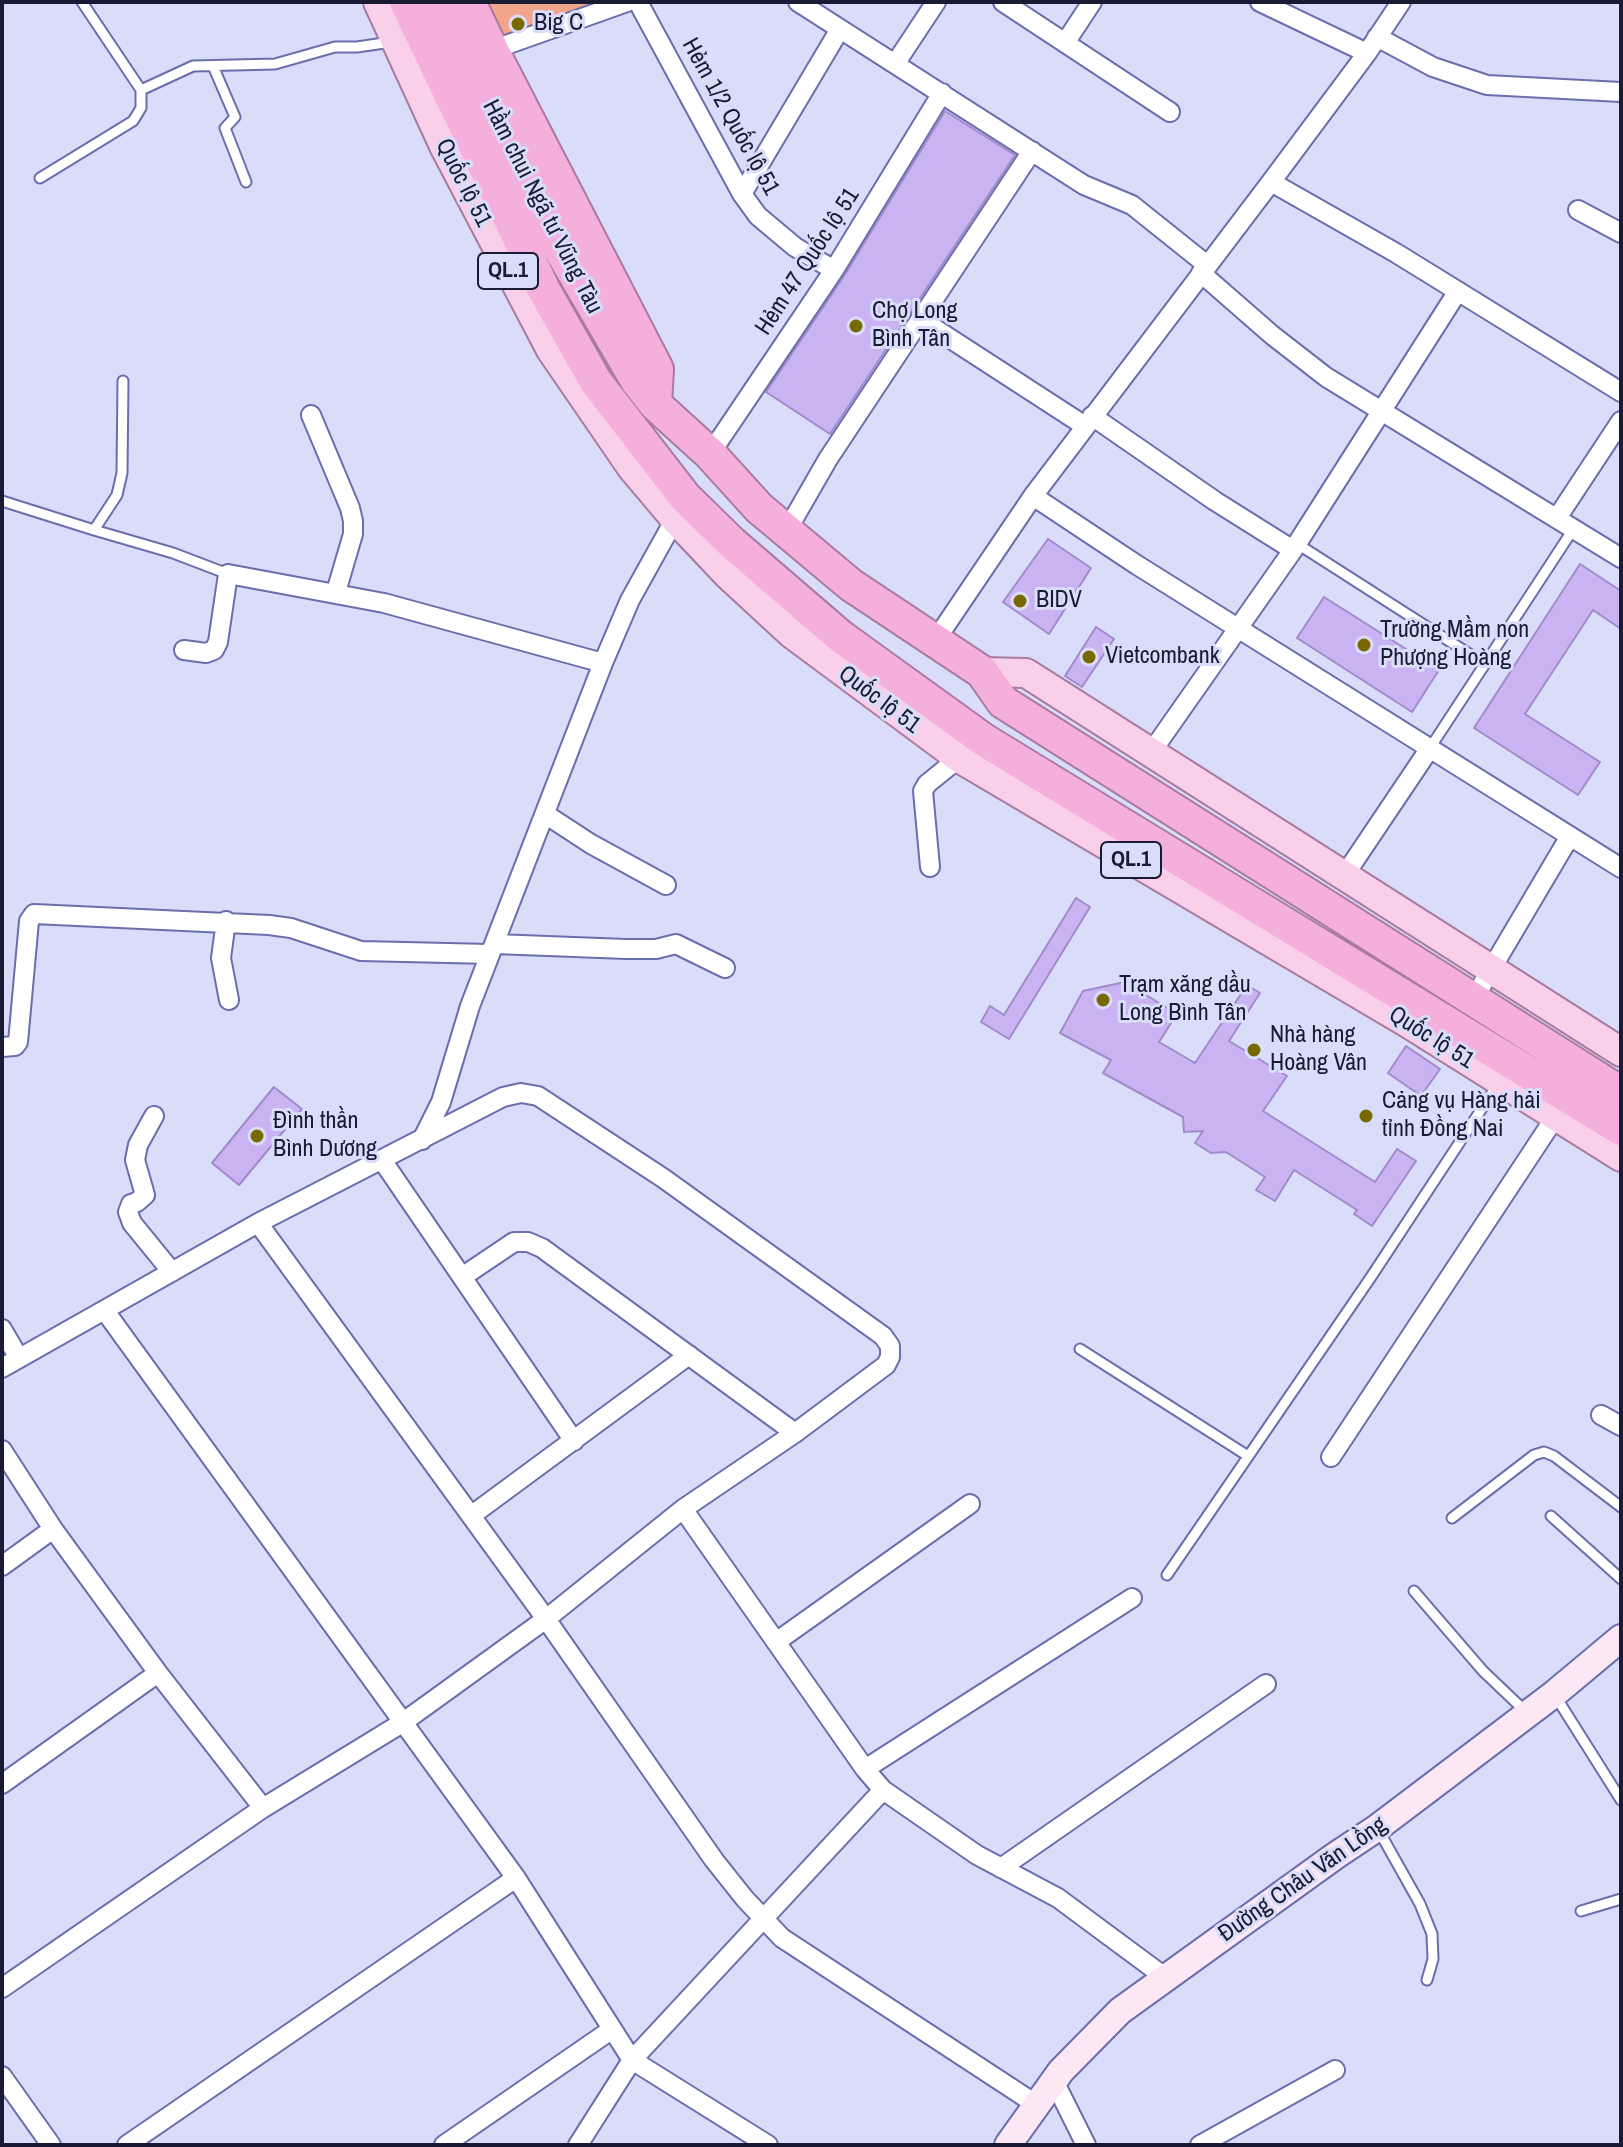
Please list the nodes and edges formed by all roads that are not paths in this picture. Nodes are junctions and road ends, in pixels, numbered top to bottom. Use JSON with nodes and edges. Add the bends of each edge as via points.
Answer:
{"nodes":[{"id":1,"x":82,"y":2,"type":"edge"},
{"id":2,"x":378,"y":2,"type":"edge"},
{"id":3,"x":406,"y":2,"type":"edge"},
{"id":4,"x":440,"y":2,"type":"edge"},
{"id":5,"x":469,"y":2,"type":"edge"},
{"id":6,"x":627,"y":2,"type":"edge"},
{"id":7,"x":638,"y":2,"type":"edge"},
{"id":8,"x":798,"y":2,"type":"edge"},
{"id":9,"x":936,"y":2,"type":"edge"},
{"id":10,"x":1003,"y":2,"type":"edge"},
{"id":11,"x":1092,"y":2,"type":"edge"},
{"id":12,"x":1260,"y":2,"type":"edge"},
{"id":13,"x":1401,"y":2,"type":"edge"},
{"id":14,"x":840,"y":29,"type":"junction"},
{"id":15,"x":396,"y":42,"type":"junction"},
{"id":16,"x":1065,"y":43,"type":"junction"},
{"id":17,"x":1372,"y":45,"type":"junction"},
{"id":18,"x":492,"y":50,"type":"junction"},
{"id":19,"x":895,"y":64,"type":"junction"},
{"id":20,"x":213,"y":66,"type":"junction"},
{"id":21,"x":141,"y":90,"type":"junction"},
{"id":22,"x":1621,"y":92,"type":"edge"},
{"id":23,"x":942,"y":93,"type":"junction"},
{"id":24,"x":1170,"y":112,"type":"dead end"},
{"id":25,"x":1032,"y":151,"type":"junction"},
{"id":26,"x":40,"y":178,"type":"dead end"},
{"id":27,"x":246,"y":182,"type":"dead end"},
{"id":28,"x":1271,"y":182,"type":"junction"},
{"id":29,"x":742,"y":194,"type":"junction"},
{"id":30,"x":1578,"y":210,"type":"dead end"},
{"id":31,"x":1621,"y":233,"type":"edge"},
{"id":32,"x":1204,"y":269,"type":"junction"},
{"id":33,"x":834,"y":270,"type":"junction"},
{"id":34,"x":1458,"y":291,"type":"junction"},
{"id":35,"x":920,"y":319,"type":"junction"},
{"id":36,"x":123,"y":381,"type":"dead end"},
{"id":37,"x":1621,"y":392,"type":"edge"},
{"id":38,"x":655,"y":404,"type":"junction"},
{"id":39,"x":1383,"y":412,"type":"junction"},
{"id":40,"x":311,"y":415,"type":"dead end"},
{"id":41,"x":1089,"y":421,"type":"junction"},
{"id":42,"x":1621,"y":421,"type":"edge"},
{"id":43,"x":710,"y":454,"type":"junction"},
{"id":44,"x":1033,"y":496,"type":"junction"},
{"id":45,"x":2,"y":501,"type":"edge"},
{"id":46,"x":682,"y":510,"type":"junction"},
{"id":47,"x":1557,"y":518,"type":"junction"},
{"id":48,"x":1574,"y":528,"type":"junction"},
{"id":49,"x":94,"y":530,"type":"junction"},
{"id":50,"x":786,"y":532,"type":"junction"},
{"id":51,"x":1295,"y":547,"type":"junction"},
{"id":52,"x":1621,"y":558,"type":"edge"},
{"id":53,"x":228,"y":574,"type":"junction"},
{"id":54,"x":336,"y":592,"type":"junction"},
{"id":55,"x":1239,"y":627,"type":"junction"},
{"id":56,"x":935,"y":641,"type":"junction"},
{"id":57,"x":184,"y":650,"type":"dead end"},
{"id":58,"x":603,"y":663,"type":"junction"},
{"id":59,"x":1485,"y":664,"type":"junction"},
{"id":60,"x":982,"y":672,"type":"junction"},
{"id":61,"x":1430,"y":748,"type":"junction"},
{"id":62,"x":1150,"y":754,"type":"junction"},
{"id":63,"x":959,"y":758,"type":"junction"},
{"id":64,"x":545,"y":814,"type":"junction"},
{"id":65,"x":1570,"y":836,"type":"junction"},
{"id":66,"x":930,"y":867,"type":"dead end"},
{"id":67,"x":1621,"y":868,"type":"edge"},
{"id":68,"x":1344,"y":876,"type":"junction"},
{"id":69,"x":666,"y":885,"type":"dead end"},
{"id":70,"x":226,"y":921,"type":"junction"},
{"id":71,"x":492,"y":949,"type":"junction"},
{"id":72,"x":725,"y":968,"type":"dead end"},
{"id":73,"x":1491,"y":969,"type":"junction"},
{"id":74,"x":229,"y":1000,"type":"dead end"},
{"id":75,"x":1473,"y":1000,"type":"junction"},
{"id":76,"x":2,"y":1047,"type":"edge"},
{"id":77,"x":1621,"y":1052,"type":"edge"},
{"id":78,"x":1506,"y":1071,"type":"junction"},
{"id":79,"x":1621,"y":1093,"type":"edge"},
{"id":80,"x":154,"y":1116,"type":"dead end"},
{"id":81,"x":1556,"y":1116,"type":"junction"},
{"id":82,"x":1621,"y":1129,"type":"edge"},
{"id":83,"x":422,"y":1140,"type":"junction"},
{"id":84,"x":1621,"y":1157,"type":"edge"},
{"id":85,"x":382,"y":1160,"type":"junction"},
{"id":86,"x":258,"y":1223,"type":"junction"},
{"id":87,"x":172,"y":1272,"type":"junction"},
{"id":88,"x":462,"y":1277,"type":"junction"},
{"id":89,"x":105,"y":1311,"type":"junction"},
{"id":90,"x":2,"y":1329,"type":"edge"},
{"id":91,"x":1080,"y":1349,"type":"dead end"},
{"id":92,"x":689,"y":1355,"type":"junction"},
{"id":93,"x":19,"y":1358,"type":"junction"},
{"id":94,"x":2,"y":1368,"type":"edge"},
{"id":95,"x":1601,"y":1415,"type":"dead end"},
{"id":96,"x":1621,"y":1426,"type":"edge"},
{"id":97,"x":795,"y":1433,"type":"junction"},
{"id":98,"x":574,"y":1441,"type":"junction"},
{"id":99,"x":2,"y":1450,"type":"edge"},
{"id":100,"x":1248,"y":1456,"type":"junction"},
{"id":101,"x":1331,"y":1457,"type":"dead end"},
{"id":102,"x":970,"y":1504,"type":"dead end"},
{"id":103,"x":1621,"y":1507,"type":"edge"},
{"id":104,"x":683,"y":1509,"type":"junction"},
{"id":105,"x":472,"y":1515,"type":"junction"},
{"id":106,"x":1551,"y":1516,"type":"dead end"},
{"id":107,"x":1452,"y":1518,"type":"dead end"},
{"id":108,"x":53,"y":1529,"type":"junction"},
{"id":109,"x":2,"y":1566,"type":"edge"},
{"id":110,"x":1167,"y":1575,"type":"dead end"},
{"id":111,"x":1621,"y":1579,"type":"edge"},
{"id":112,"x":1414,"y":1591,"type":"dead end"},
{"id":113,"x":1132,"y":1598,"type":"dead end"},
{"id":114,"x":546,"y":1619,"type":"junction"},
{"id":115,"x":1621,"y":1638,"type":"edge"},
{"id":116,"x":776,"y":1642,"type":"junction"},
{"id":117,"x":158,"y":1673,"type":"junction"},
{"id":118,"x":1266,"y":1684,"type":"dead end"},
{"id":119,"x":1554,"y":1694,"type":"junction"},
{"id":120,"x":1528,"y":1713,"type":"junction"},
{"id":121,"x":402,"y":1723,"type":"junction"},
{"id":122,"x":865,"y":1769,"type":"junction"},
{"id":123,"x":2,"y":1784,"type":"edge"},
{"id":124,"x":883,"y":1790,"type":"junction"},
{"id":125,"x":1621,"y":1800,"type":"edge"},
{"id":126,"x":263,"y":1808,"type":"junction"},
{"id":127,"x":1377,"y":1828,"type":"junction"},
{"id":128,"x":1001,"y":1868,"type":"junction"},
{"id":129,"x":516,"y":1878,"type":"junction"},
{"id":130,"x":1621,"y":1899,"type":"edge"},
{"id":131,"x":1581,"y":1911,"type":"dead end"},
{"id":132,"x":764,"y":1919,"type":"junction"},
{"id":133,"x":1166,"y":1978,"type":"junction"},
{"id":134,"x":1427,"y":1980,"type":"dead end"},
{"id":135,"x":2,"y":1988,"type":"edge"},
{"id":136,"x":611,"y":2030,"type":"junction"},
{"id":137,"x":632,"y":2060,"type":"junction"},
{"id":138,"x":1335,"y":2070,"type":"dead end"},
{"id":139,"x":2,"y":2076,"type":"edge"},
{"id":140,"x":1054,"y":2081,"type":"junction"},
{"id":141,"x":1037,"y":2105,"type":"junction"},
{"id":142,"x":765,"y":2144,"type":"edge"},
{"id":143,"x":51,"y":2145,"type":"edge"},
{"id":144,"x":127,"y":2145,"type":"edge"},
{"id":145,"x":444,"y":2145,"type":"edge"},
{"id":146,"x":578,"y":2145,"type":"edge"},
{"id":147,"x":1008,"y":2145,"type":"edge"},
{"id":148,"x":1086,"y":2145,"type":"edge"},
{"id":149,"x":1200,"y":2145,"type":"edge"}],
"edges":[{"from":1,"to":21,"type":"lane"},
{"from":2,"to":15,"type":"main road","name":"Quốc lộ 51","number":"QL.1"},
{"from":3,"to":46,"type":"highway","name":"Quốc lộ 51","number":"QL.1","via":[[551,303],[596,382]]},
{"from":4,"to":38,"type":"highway","name":"Hầm chui Ngã tư Vũng Tàu","number":"QL.1","via":[[571,272]]},
{"from":5,"to":18,"type":"highway"},
{"from":6,"to":18,"type":"street"},
{"from":7,"to":29,"type":"street","name":"Hẻm 1/2 Quốc lộ 51"},
{"from":8,"to":14,"type":"street"},
{"from":9,"to":19,"type":"street"},
{"from":10,"to":16,"type":"street"},
{"from":11,"to":16,"type":"street"},
{"from":12,"to":17,"type":"street"},
{"from":13,"to":17,"type":"street"},
{"from":14,"to":19,"type":"street"},
{"from":14,"to":29,"type":"street"},
{"from":15,"to":20,"type":"lane","via":[[335,47],[275,64]]},
{"from":15,"to":46,"type":"main road","name":"Quốc lộ 51","number":"QL.1","via":[[551,350],[632,468]]},
{"from":16,"to":24,"type":"street"},
{"from":17,"to":22,"type":"street","via":[[1487,85]]},
{"from":17,"to":28,"type":"street"},
{"from":18,"to":38,"type":"highway","via":[[657,369]]},
{"from":19,"to":23,"type":"street"},
{"from":20,"to":21,"type":"lane","via":[[193,66]]},
{"from":20,"to":27,"type":"lane","via":[[235,117],[225,128]]},
{"from":21,"to":26,"type":"lane","via":[[141,108],[133,121]]},
{"from":23,"to":25,"type":"street"},
{"from":23,"to":33,"type":"street","name":"Hẻm 47 Quốc lộ 51"},
{"from":25,"to":32,"type":"street","via":[[1084,185],[1132,205]]},
{"from":25,"to":35,"type":"street"},
{"from":28,"to":32,"type":"street"},
{"from":28,"to":34,"type":"street"},
{"from":29,"to":33,"type":"street","name":"Hẻm 1/2 Quốc lộ 51","via":[[776,232]]},
{"from":30,"to":31,"type":"street"},
{"from":32,"to":39,"type":"street","via":[[1293,352]]},
{"from":32,"to":41,"type":"street"},
{"from":33,"to":43,"type":"street","name":"Hẻm 47 Quốc lộ 51"},
{"from":34,"to":37,"type":"street"},
{"from":34,"to":39,"type":"street"},
{"from":35,"to":41,"type":"street"},
{"from":35,"to":50,"type":"street"},
{"from":36,"to":49,"type":"lane","via":[[122,473],[117,495]]},
{"from":38,"to":43,"type":"highway","number":"QL.1"},
{"from":39,"to":47,"type":"street"},
{"from":39,"to":51,"type":"street"},
{"from":40,"to":54,"type":"street","via":[[353,521]]},
{"from":41,"to":44,"type":"street"},
{"from":41,"to":51,"type":"street"},
{"from":42,"to":47,"type":"street"},
{"from":43,"to":50,"type":"highway","number":"QL.1"},
{"from":44,"to":55,"type":"street"},
{"from":44,"to":56,"type":"street"},
{"from":45,"to":49,"type":"lane"},
{"from":46,"to":58,"type":"street","via":[[630,600]]},
{"from":46,"to":63,"type":"main road","name":"Quốc lộ 51","number":"QL.1","via":[[728,575],[792,634]]},
{"from":46,"to":78,"type":"highway","name":"Quốc lộ 51","number":"QL.1","via":[[732,543],[840,636],[984,740]]},
{"from":47,"to":48,"type":"street"},
{"from":48,"to":52,"type":"street"},
{"from":48,"to":59,"type":"lane"},
{"from":49,"to":53,"type":"lane"},
{"from":50,"to":56,"type":"highway","number":"QL.1","via":[[851,585]]},
{"from":51,"to":55,"type":"street"},
{"from":51,"to":59,"type":"lane"},
{"from":53,"to":54,"type":"street"},
{"from":53,"to":57,"type":"street","via":[[214,650]]},
{"from":54,"to":58,"type":"street"},
{"from":55,"to":61,"type":"street"},
{"from":55,"to":62,"type":"street"},
{"from":56,"to":60,"type":"highway","number":"QL.1"},
{"from":58,"to":64,"type":"street"},
{"from":59,"to":61,"type":"lane"},
{"from":60,"to":62,"type":"main road","via":[[1026,673]]},
{"from":60,"to":75,"type":"highway","number":"QL.1","via":[[1003,702]]},
{"from":61,"to":65,"type":"street"},
{"from":61,"to":68,"type":"street"},
{"from":62,"to":68,"type":"main road"},
{"from":63,"to":66,"type":"street","via":[[923,791]]},
{"from":63,"to":78,"type":"main road","name":"Quốc lộ 51","number":"QL.1","via":[[1406,1022]]},
{"from":64,"to":69,"type":"street"},
{"from":64,"to":71,"type":"street"},
{"from":65,"to":67,"type":"street"},
{"from":65,"to":73,"type":"street"},
{"from":68,"to":73,"type":"main road"},
{"from":70,"to":71,"type":"street","via":[[291,928],[361,951]]},
{"from":70,"to":74,"type":"street","via":[[221,958]]},
{"from":70,"to":76,"type":"street","via":[[34,914],[27,934],[18,1042]]},
{"from":71,"to":72,"type":"street","via":[[656,949],[676,944]]},
{"from":71,"to":83,"type":"street","via":[[441,1102]]},
{"from":73,"to":75,"type":"street"},
{"from":73,"to":77,"type":"main road"},
{"from":75,"to":79,"type":"highway","number":"QL.1"},
{"from":78,"to":81,"type":"main road","name":"Quốc lộ 51","number":"QL.1"},
{"from":78,"to":82,"type":"highway","name":"Quốc lộ 51","number":"QL.1"},
{"from":78,"to":100,"type":"lane"},
{"from":80,"to":87,"type":"street","via":[[135,1160],[145,1195],[128,1212]]},
{"from":81,"to":84,"type":"main road","name":"Quốc lộ 51","number":"QL.1"},
{"from":81,"to":101,"type":"street"},
{"from":83,"to":85,"type":"street"},
{"from":83,"to":97,"type":"street","via":[[503,1097],[538,1096],[663,1178],[883,1336],[890,1346],[886,1365]]},
{"from":85,"to":86,"type":"street"},
{"from":85,"to":88,"type":"street"},
{"from":86,"to":87,"type":"street"},
{"from":86,"to":105,"type":"street"},
{"from":87,"to":89,"type":"street"},
{"from":88,"to":92,"type":"street","via":[[514,1242],[528,1242]]},
{"from":88,"to":98,"type":"street"},
{"from":89,"to":93,"type":"street"},
{"from":89,"to":121,"type":"street"},
{"from":90,"to":93,"type":"street"},
{"from":91,"to":100,"type":"lane"},
{"from":92,"to":97,"type":"street"},
{"from":92,"to":98,"type":"street"},
{"from":93,"to":94,"type":"street"},
{"from":95,"to":96,"type":"street"},
{"from":97,"to":104,"type":"street"},
{"from":98,"to":105,"type":"street"},
{"from":99,"to":108,"type":"street"},
{"from":100,"to":110,"type":"lane"},
{"from":102,"to":116,"type":"street"},
{"from":103,"to":107,"type":"lane","via":[[1544,1452]]},
{"from":104,"to":114,"type":"street"},
{"from":104,"to":116,"type":"street"},
{"from":105,"to":114,"type":"street"},
{"from":106,"to":111,"type":"lane"},
{"from":108,"to":109,"type":"street"},
{"from":108,"to":117,"type":"street"},
{"from":112,"to":120,"type":"lane","via":[[1483,1671]]},
{"from":113,"to":122,"type":"street"},
{"from":114,"to":121,"type":"street"},
{"from":114,"to":132,"type":"street","via":[[714,1860]]},
{"from":115,"to":119,"type":"street","name":"Đường Châu Văn Lồng"},
{"from":116,"to":122,"type":"street"},
{"from":117,"to":123,"type":"street"},
{"from":117,"to":126,"type":"street"},
{"from":118,"to":128,"type":"street"},
{"from":119,"to":120,"type":"street","name":"Đường Châu Văn Lồng"},
{"from":119,"to":125,"type":"lane"},
{"from":120,"to":127,"type":"street","name":"Đường Châu Văn Lồng"},
{"from":121,"to":126,"type":"street"},
{"from":121,"to":129,"type":"street"},
{"from":122,"to":124,"type":"street"},
{"from":124,"to":128,"type":"street"},
{"from":124,"to":132,"type":"street"},
{"from":126,"to":135,"type":"street"},
{"from":127,"to":133,"type":"street","name":"Đường Châu Văn Lồng"},
{"from":127,"to":134,"type":"lane","via":[[1432,1934]]},
{"from":128,"to":133,"type":"street","via":[[1058,1898]]},
{"from":129,"to":136,"type":"street"},
{"from":129,"to":144,"type":"street"},
{"from":130,"to":131,"type":"lane"},
{"from":132,"to":137,"type":"street"},
{"from":132,"to":141,"type":"street","via":[[782,1938]]},
{"from":133,"to":140,"type":"street","name":"Đường Châu Văn Lồng","via":[[1120,2011]]},
{"from":136,"to":137,"type":"street"},
{"from":136,"to":145,"type":"street"},
{"from":137,"to":142,"type":"street"},
{"from":137,"to":146,"type":"street"},
{"from":138,"to":149,"type":"street"},
{"from":139,"to":143,"type":"street"},
{"from":140,"to":141,"type":"street","name":"Đường Châu Văn Lồng"},
{"from":140,"to":148,"type":"street"},
{"from":141,"to":147,"type":"street","name":"Đường Châu Văn Lồng"}]}
